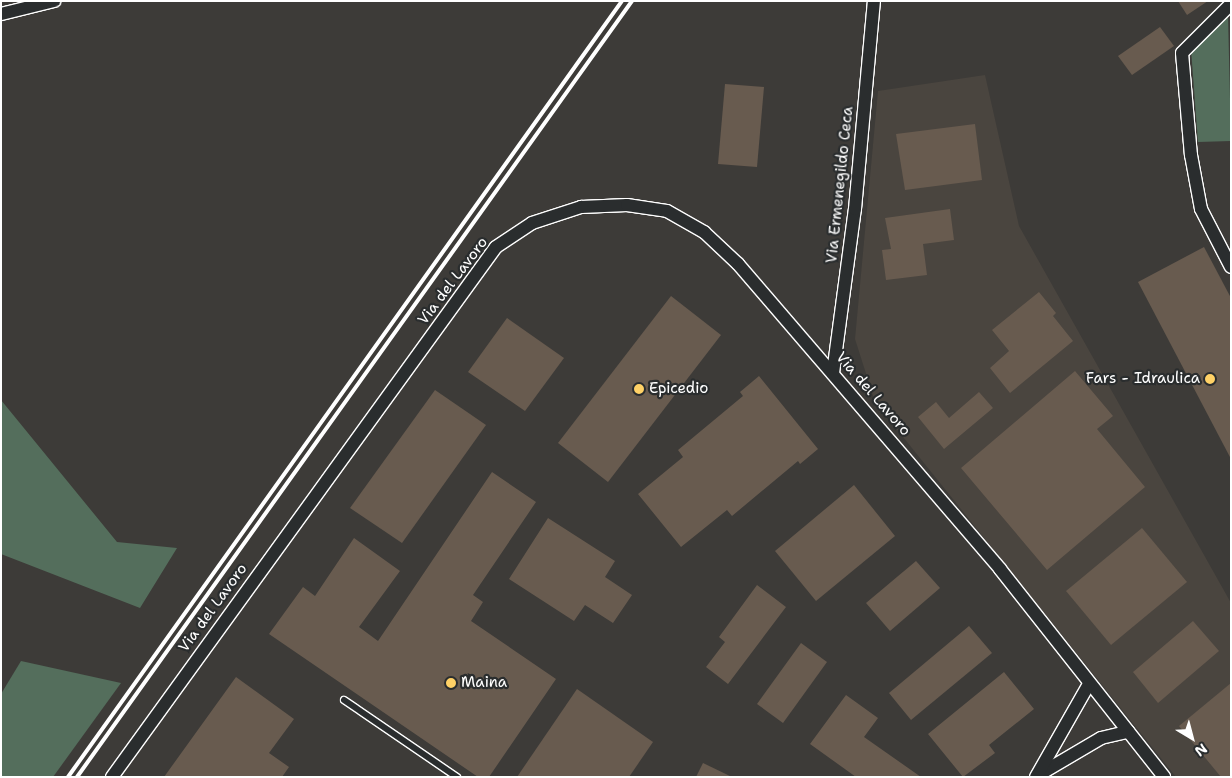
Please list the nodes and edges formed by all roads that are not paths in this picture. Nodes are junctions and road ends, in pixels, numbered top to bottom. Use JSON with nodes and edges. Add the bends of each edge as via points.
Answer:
{"nodes":[{"id":1,"x":54,"y":1,"type":"edge"},
{"id":2,"x":874,"y":1,"type":"edge"},
{"id":3,"x":1231,"y":4,"type":"edge"},
{"id":4,"x":1,"y":14,"type":"edge"},
{"id":5,"x":1231,"y":266,"type":"edge"},
{"id":6,"x":833,"y":373,"type":"junction"},
{"id":7,"x":1089,"y":684,"type":"junction"},
{"id":8,"x":344,"y":700,"type":"dead end"},
{"id":9,"x":1128,"y":732,"type":"junction"},
{"id":10,"x":1037,"y":776,"type":"edge"},
{"id":11,"x":112,"y":777,"type":"edge"},
{"id":12,"x":457,"y":777,"type":"edge"},
{"id":13,"x":1164,"y":777,"type":"edge"}],
"edges":[{"from":1,"to":4,"type":"street"},
{"from":2,"to":6,"type":"street","name":"Via Ermenegildo Ceca","via":[[855,209]]},
{"from":3,"to":5,"type":"street","via":[[1182,53],[1191,155],[1201,209]]},
{"from":6,"to":7,"type":"street","name":"Via del Lavoro","via":[[1000,569]]},
{"from":6,"to":11,"type":"street","name":"Via del Lavoro","via":[[738,264],[704,232],[667,211],[627,205],[581,207],[532,223],[496,248]]},
{"from":7,"to":9,"type":"street","name":"Via del Lavoro"},
{"from":7,"to":10,"type":"street"},
{"from":8,"to":12,"type":"lane"},
{"from":9,"to":10,"type":"street","via":[[1101,738]]},
{"from":9,"to":13,"type":"street","name":"Via del Lavoro"}]}
